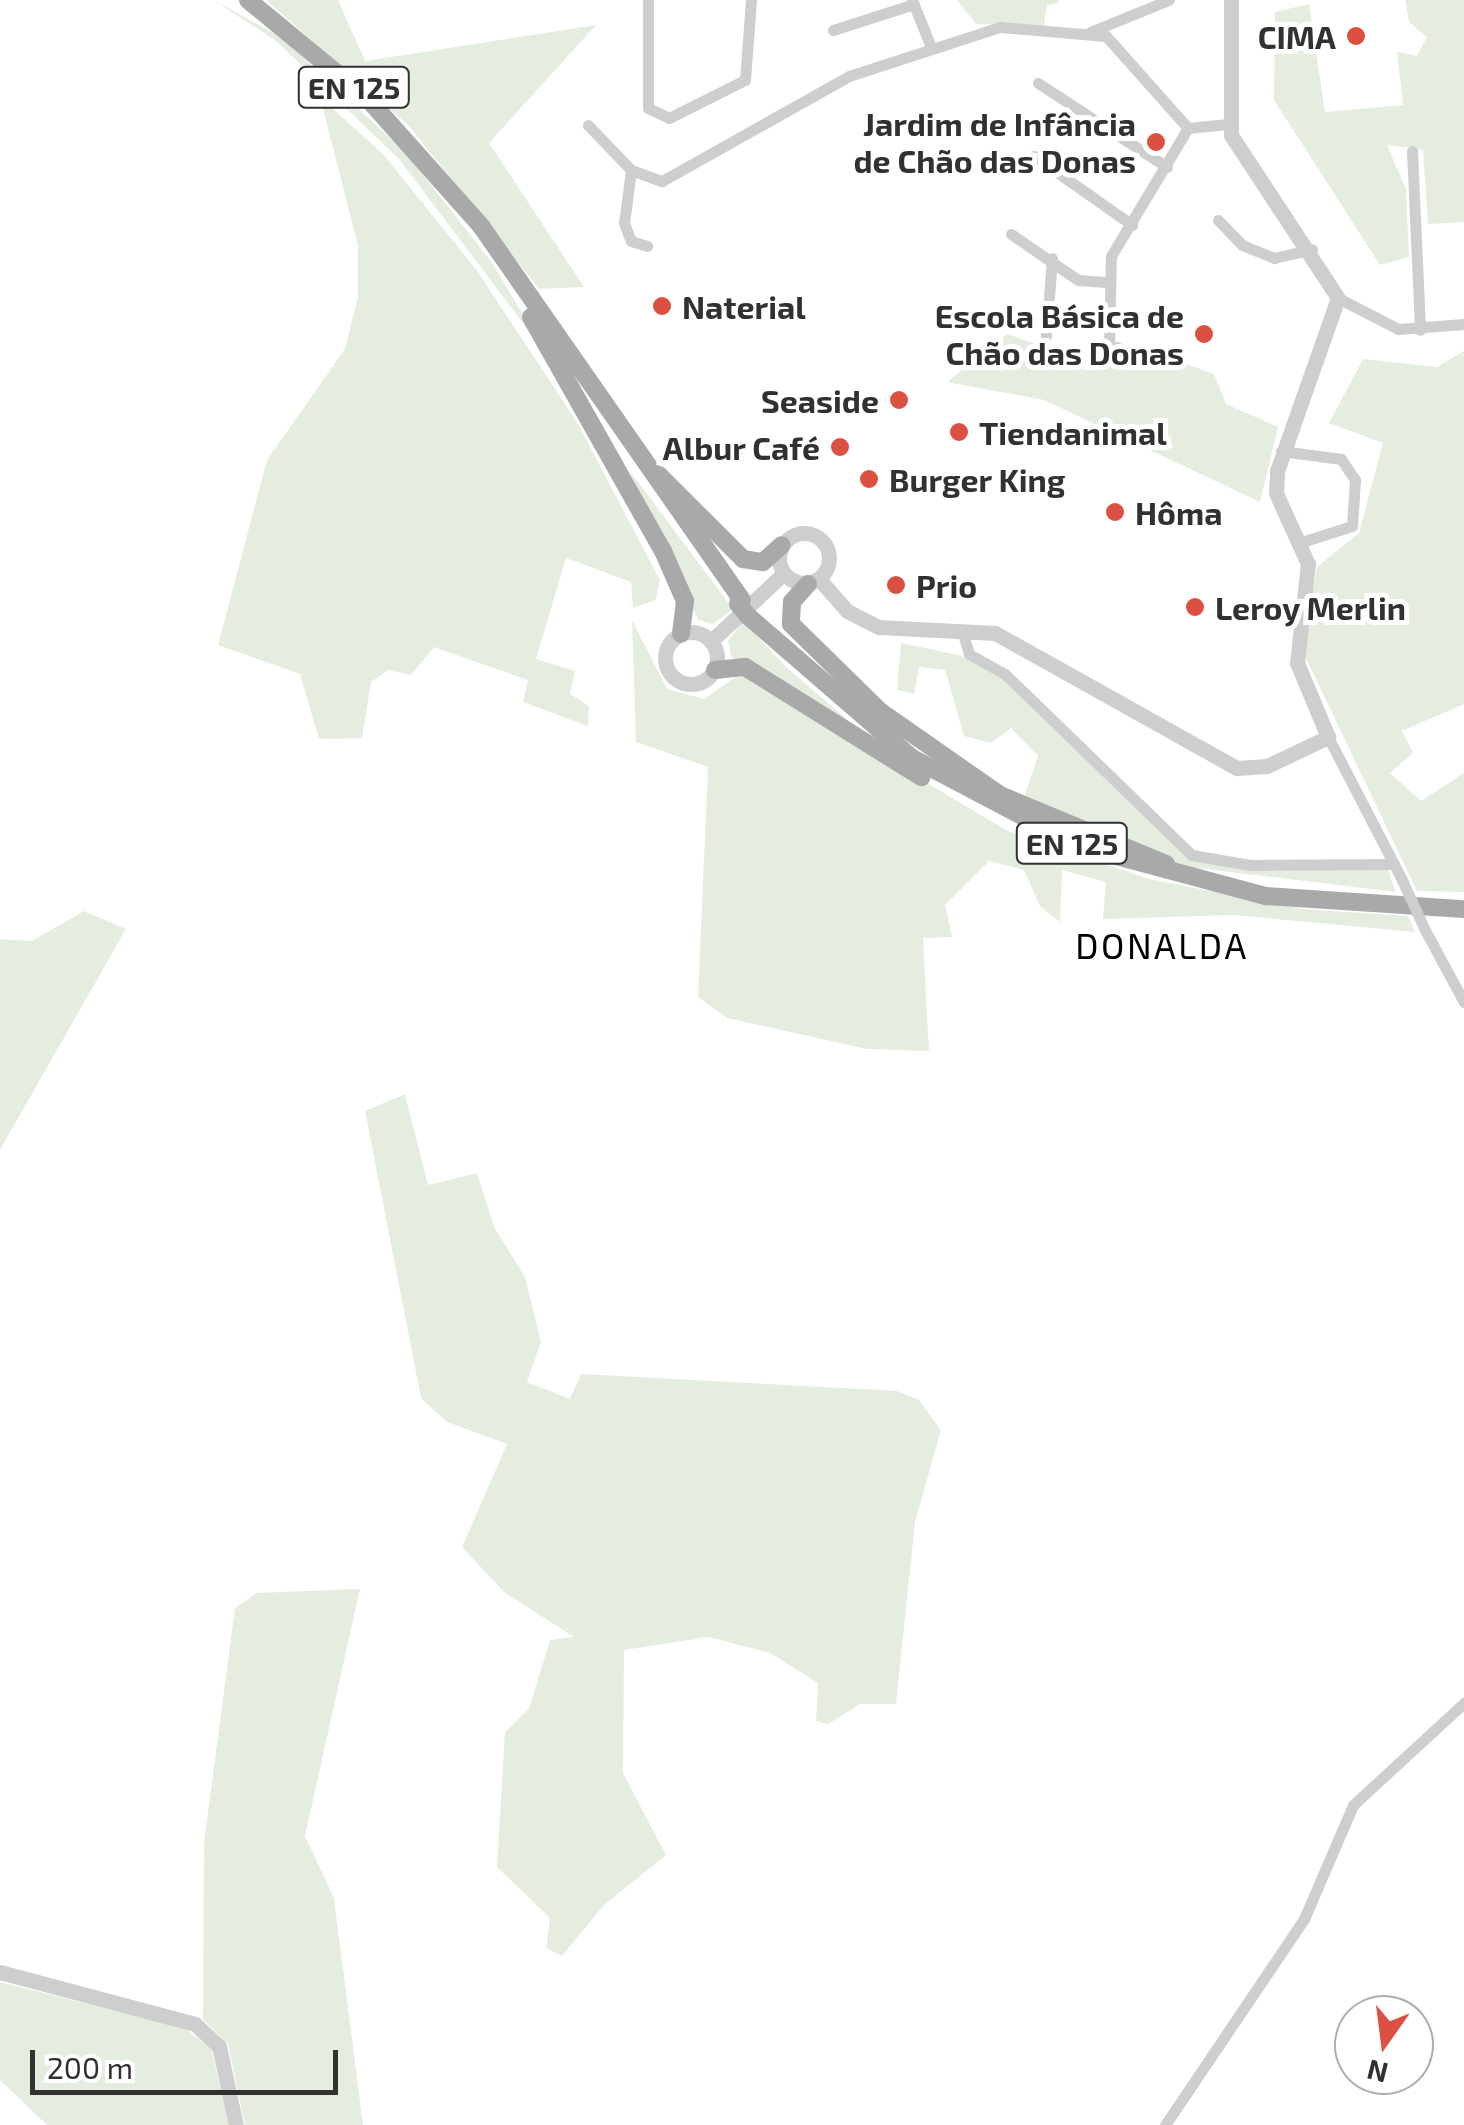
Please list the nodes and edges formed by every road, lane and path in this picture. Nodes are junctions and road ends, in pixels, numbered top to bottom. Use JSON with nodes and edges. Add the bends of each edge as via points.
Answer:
{"nodes":[{"id":1,"x":248,"y":0,"type":"edge"},
{"id":2,"x":648,"y":0,"type":"edge"},
{"id":3,"x":751,"y":0,"type":"edge"},
{"id":4,"x":1169,"y":0,"type":"edge"},
{"id":5,"x":913,"y":2,"type":"edge"},
{"id":6,"x":1232,"y":4,"type":"edge"},
{"id":7,"x":833,"y":30,"type":"dead end"},
{"id":8,"x":1089,"y":32,"type":"junction"},
{"id":9,"x":931,"y":47,"type":"junction"},
{"id":10,"x":1038,"y":83,"type":"dead end"},
{"id":11,"x":1228,"y":124,"type":"junction"},
{"id":12,"x":588,"y":125,"type":"dead end"},
{"id":13,"x":1188,"y":128,"type":"junction"},
{"id":14,"x":1412,"y":151,"type":"dead end"},
{"id":15,"x":1034,"y":156,"type":"dead end"},
{"id":16,"x":1167,"y":167,"type":"junction"},
{"id":17,"x":631,"y":170,"type":"junction"},
{"id":18,"x":1218,"y":220,"type":"dead end"},
{"id":19,"x":1132,"y":225,"type":"junction"},
{"id":20,"x":478,"y":227,"type":"junction"},
{"id":21,"x":1011,"y":234,"type":"dead end"},
{"id":22,"x":647,"y":246,"type":"dead end"},
{"id":23,"x":1312,"y":249,"type":"junction"},
{"id":24,"x":1052,"y":258,"type":"junction"},
{"id":25,"x":1109,"y":282,"type":"junction"},
{"id":26,"x":1338,"y":298,"type":"junction"},
{"id":27,"x":1464,"y":324,"type":"edge"},
{"id":28,"x":1420,"y":330,"type":"junction"},
{"id":29,"x":1046,"y":336,"type":"dead end"},
{"id":30,"x":1118,"y":347,"type":"dead end"},
{"id":31,"x":1280,"y":450,"type":"junction"},
{"id":32,"x":1302,"y":542,"type":"junction"},
{"id":33,"x":782,"y":545,"type":"junction"},
{"id":34,"x":783,"y":574,"type":"junction"},
{"id":35,"x":813,"y":581,"type":"junction"},
{"id":36,"x":745,"y":608,"type":"junction"},
{"id":37,"x":962,"y":632,"type":"junction"},
{"id":38,"x":681,"y":634,"type":"junction"},
{"id":39,"x":711,"y":641,"type":"junction"},
{"id":40,"x":715,"y":670,"type":"junction"},
{"id":41,"x":1328,"y":737,"type":"junction"},
{"id":42,"x":1394,"y":864,"type":"junction"},
{"id":43,"x":1185,"y":871,"type":"junction"},
{"id":44,"x":1214,"y":886,"type":"junction"},
{"id":45,"x":1464,"y":900,"type":"edge"},
{"id":46,"x":1464,"y":909,"type":"edge"},
{"id":47,"x":1464,"y":1002,"type":"edge"},
{"id":48,"x":1464,"y":1703,"type":"edge"},
{"id":49,"x":0,"y":1972,"type":"edge"},
{"id":50,"x":236,"y":2125,"type":"edge"},
{"id":51,"x":1165,"y":2125,"type":"edge"}],
"edges":[{"from":1,"to":20,"type":"main road","number":"EN 125","via":[[368,100]]},
{"from":2,"to":3,"type":"street","via":[[648,108],[668,118],[745,80]]},
{"from":4,"to":8,"type":"street"},
{"from":5,"to":7,"type":"street"},
{"from":5,"to":9,"type":"street"},
{"from":6,"to":11,"type":"street"},
{"from":8,"to":9,"type":"street","via":[[1000,27]]},
{"from":8,"to":13,"type":"street","via":[[1124,52]]},
{"from":9,"to":17,"type":"street","via":[[849,76],[662,182]]},
{"from":10,"to":16,"type":"street"},
{"from":11,"to":13,"type":"street"},
{"from":11,"to":23,"type":"street"},
{"from":12,"to":17,"type":"street"},
{"from":13,"to":16,"type":"street"},
{"from":14,"to":28,"type":"street"},
{"from":15,"to":19,"type":"street"},
{"from":16,"to":19,"type":"street"},
{"from":17,"to":22,"type":"street","via":[[624,223],[631,240]]},
{"from":18,"to":23,"type":"street","via":[[1242,245],[1274,258]]},
{"from":19,"to":25,"type":"street","via":[[1111,256]]},
{"from":20,"to":33,"type":"main road","via":[[666,483],[743,559],[763,562]]},
{"from":20,"to":36,"type":"main road","number":"EN 125"},
{"from":20,"to":38,"type":"main road","via":[[634,490],[685,602]]},
{"from":21,"to":24,"type":"street"},
{"from":23,"to":26,"type":"street"},
{"from":24,"to":25,"type":"street","via":[[1078,280]]},
{"from":24,"to":29,"type":"street"},
{"from":25,"to":30,"type":"street","via":[[1110,348]]},
{"from":26,"to":28,"type":"street","via":[[1380,323]]},
{"from":26,"to":31,"type":"street"},
{"from":27,"to":28,"type":"street"},
{"from":31,"to":32,"type":"street","via":[[1276,493]]},
{"from":31,"to":32,"type":"street","via":[[1341,459],[1354,480],[1352,526]]},
{"from":32,"to":41,"type":"street","via":[[1307,582],[1294,637]]},
{"from":33,"to":34,"type":"street"},
{"from":33,"to":35,"type":"street","via":[[798,534],[821,540],[829,560]]},
{"from":34,"to":35,"type":"street"},
{"from":34,"to":39,"type":"street"},
{"from":35,"to":37,"type":"street","via":[[847,612],[878,627]]},
{"from":35,"to":43,"type":"main road","via":[[792,602],[791,624],[881,712],[1000,794]]},
{"from":36,"to":43,"type":"main road","number":"EN 125","via":[[854,709],[946,773],[1065,832]]},
{"from":36,"to":44,"type":"main road","number":"EN 125","via":[[841,705],[951,784],[1079,846]]},
{"from":37,"to":41,"type":"street","via":[[1004,637],[1237,768],[1267,766]]},
{"from":37,"to":42,"type":"street","via":[[969,654],[1005,674],[1192,855],[1250,865]]},
{"from":38,"to":39,"type":"street"},
{"from":38,"to":40,"type":"street","via":[[666,648],[669,673],[690,685]]},
{"from":39,"to":40,"type":"street"},
{"from":40,"to":44,"type":"main road","via":[[745,666],[896,764],[1012,824],[1112,863]]},
{"from":41,"to":42,"type":"street"},
{"from":42,"to":47,"type":"street","bridge":true},
{"from":43,"to":45,"type":"main road","number":"EN 125","via":[[1314,893]]},
{"from":44,"to":46,"type":"main road","number":"EN 125"},
{"from":48,"to":51,"type":"street","via":[[1353,1805],[1304,1919]]},
{"from":49,"to":50,"type":"street","via":[[194,2024],[219,2046]]}]}
